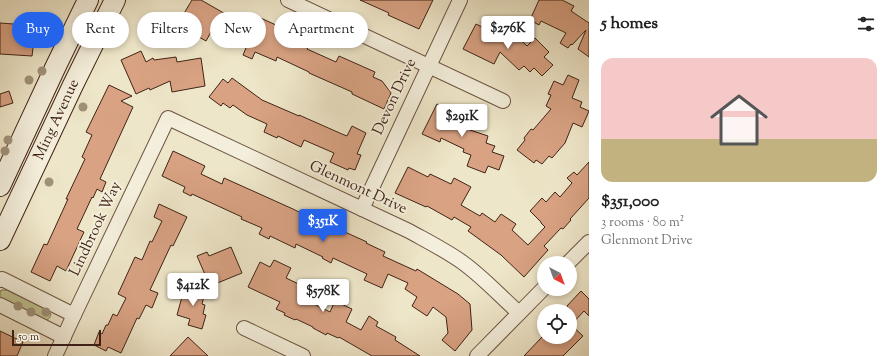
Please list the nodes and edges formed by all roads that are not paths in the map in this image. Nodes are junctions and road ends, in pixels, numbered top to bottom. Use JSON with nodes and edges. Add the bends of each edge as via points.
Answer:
{"nodes":[{"id":1,"x":88,"y":0,"type":"edge"},
{"id":2,"x":115,"y":0,"type":"edge"},
{"id":3,"x":288,"y":0,"type":"edge"},
{"id":4,"x":460,"y":0,"type":"edge"},
{"id":5,"x":429,"y":66,"type":"junction"},
{"id":6,"x":503,"y":101,"type":"dead end"},
{"id":7,"x":168,"y":118,"type":"joint"},
{"id":8,"x":0,"y":186,"type":"edge"},
{"id":9,"x":362,"y":209,"type":"junction"},
{"id":10,"x":0,"y":240,"type":"edge"},
{"id":11,"x":589,"y":242,"type":"edge"},
{"id":12,"x":575,"y":256,"type":"edge"},
{"id":13,"x":0,"y":280,"type":"edge"},
{"id":14,"x":537,"y":295,"type":"edge"},
{"id":15,"x":0,"y":305,"type":"edge"},
{"id":16,"x":519,"y":313,"type":"junction"},
{"id":17,"x":74,"y":315,"type":"junction"},
{"id":18,"x":244,"y":328,"type":"dead end"},
{"id":19,"x":64,"y":336,"type":"junction"},
{"id":20,"x":55,"y":356,"type":"edge"},
{"id":21,"x":303,"y":356,"type":"edge"},
{"id":22,"x":477,"y":356,"type":"edge"}],
"edges":[{"from":1,"to":8,"type":"main road","name":"Ming Avenue"},
{"from":2,"to":10,"type":"main road","name":"Ming Avenue"},
{"from":3,"to":5,"type":"street"},
{"from":4,"to":5,"type":"street","name":"Devon Drive"},
{"from":5,"to":6,"type":"street"},
{"from":5,"to":9,"type":"street","name":"Devon Drive"},
{"from":7,"to":9,"type":"street","name":"Glenmont Drive"},
{"from":7,"to":17,"type":"street","name":"Lindbrook Way"},
{"from":9,"to":16,"type":"street","name":"Glenmont Drive","via":[[445,251],[485,280]]},
{"from":11,"to":12,"type":"street"},
{"from":13,"to":17,"type":"street"},
{"from":14,"to":16,"type":"street"},
{"from":15,"to":19,"type":"street"},
{"from":16,"to":22,"type":"street"},
{"from":17,"to":19,"type":"street","name":"Lindbrook Way"},
{"from":18,"to":21,"type":"street"},
{"from":19,"to":20,"type":"street","name":"Lindbrook Way"}]}
